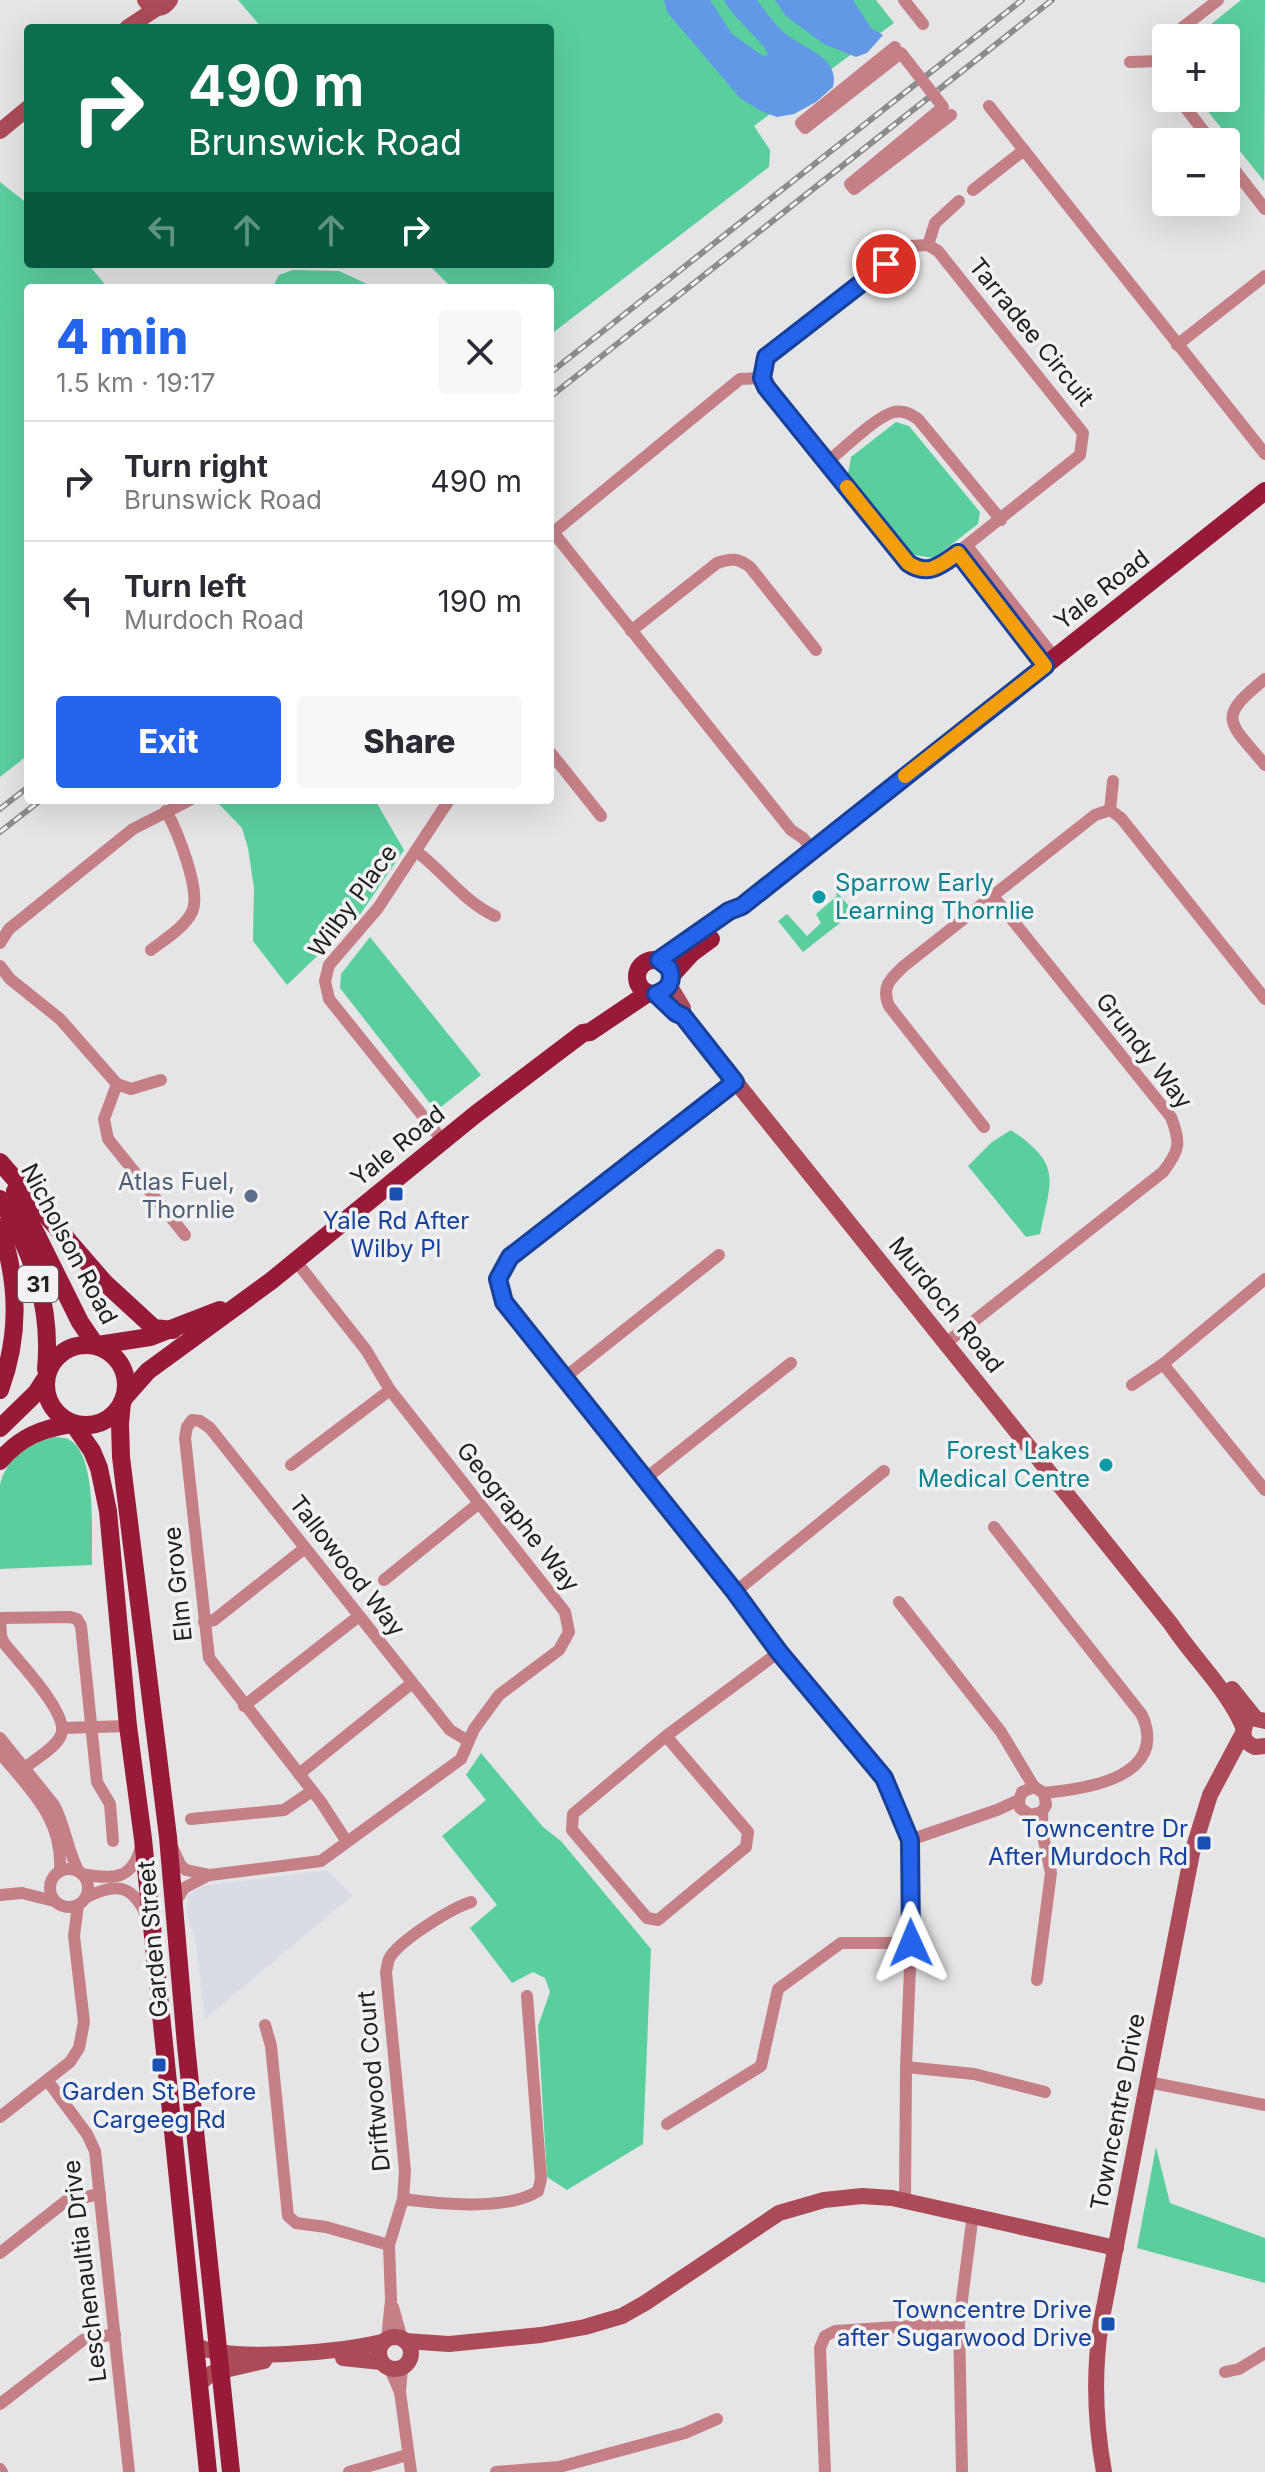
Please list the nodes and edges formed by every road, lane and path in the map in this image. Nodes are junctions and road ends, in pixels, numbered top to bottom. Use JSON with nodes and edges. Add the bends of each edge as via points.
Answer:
{"nodes":[{"id":1,"x":904,"y":0,"type":"edge"},
{"id":2,"x":1218,"y":0,"type":"edge"},
{"id":3,"x":154,"y":2,"type":"edge"},
{"id":4,"x":132,"y":24,"type":"edge"},
{"id":5,"x":923,"y":24,"type":"dead end"},
{"id":6,"x":1188,"y":24,"type":"edge"},
{"id":7,"x":895,"y":47,"type":"dead end"},
{"id":8,"x":1152,"y":61,"type":"edge"},
{"id":9,"x":1130,"y":62,"type":"dead end"},
{"id":10,"x":989,"y":106,"type":"dead end"},
{"id":11,"x":24,"y":111,"type":"edge"},
{"id":12,"x":1189,"y":112,"type":"edge"},
{"id":13,"x":951,"y":115,"type":"dead end"},
{"id":14,"x":1201,"y":128,"type":"edge"},
{"id":15,"x":0,"y":131,"type":"edge"},
{"id":16,"x":1024,"y":150,"type":"junction"},
{"id":17,"x":1240,"y":177,"type":"edge"},
{"id":18,"x":973,"y":190,"type":"dead end"},
{"id":19,"x":959,"y":201,"type":"dead end"},
{"id":20,"x":1265,"y":209,"type":"edge"},
{"id":21,"x":928,"y":245,"type":"junction"},
{"id":22,"x":1265,"y":276,"type":"edge"},
{"id":23,"x":1177,"y":345,"type":"junction"},
{"id":24,"x":762,"y":378,"type":"junction"},
{"id":25,"x":1265,"y":454,"type":"edge"},
{"id":26,"x":827,"y":462,"type":"junction"},
{"id":27,"x":1265,"y":491,"type":"edge"},
{"id":28,"x":1001,"y":520,"type":"junction"},
{"id":29,"x":554,"y":532,"type":"edge"},
{"id":30,"x":554,"y":536,"type":"edge"},
{"id":31,"x":963,"y":550,"type":"junction"},
{"id":32,"x":631,"y":631,"type":"junction"},
{"id":33,"x":816,"y":650,"type":"dead end"},
{"id":34,"x":1050,"y":662,"type":"junction"},
{"id":35,"x":1265,"y":679,"type":"edge"},
{"id":36,"x":554,"y":757,"type":"edge"},
{"id":37,"x":1265,"y":765,"type":"edge"},
{"id":38,"x":1113,"y":781,"type":"dead end"},
{"id":39,"x":181,"y":804,"type":"edge"},
{"id":40,"x":446,"y":804,"type":"edge"},
{"id":41,"x":1110,"y":810,"type":"junction"},
{"id":42,"x":166,"y":811,"type":"junction"},
{"id":43,"x":601,"y":816,"type":"dead end"},
{"id":44,"x":416,"y":851,"type":"junction"},
{"id":45,"x":808,"y":852,"type":"junction"},
{"id":46,"x":993,"y":896,"type":"junction"},
{"id":47,"x":742,"y":906,"type":"junction"},
{"id":48,"x":495,"y":916,"type":"dead end"},
{"id":49,"x":0,"y":943,"type":"edge"},
{"id":50,"x":151,"y":950,"type":"dead end"},
{"id":51,"x":659,"y":960,"type":"junction"},
{"id":52,"x":0,"y":966,"type":"edge"},
{"id":53,"x":656,"y":985,"type":"junction"},
{"id":54,"x":1265,"y":999,"type":"edge"},
{"id":55,"x":161,"y":1080,"type":"dead end"},
{"id":56,"x":735,"y":1082,"type":"junction"},
{"id":57,"x":117,"y":1084,"type":"junction"},
{"id":58,"x":984,"y":1127,"type":"dead end"},
{"id":59,"x":443,"y":1141,"type":"junction"},
{"id":60,"x":0,"y":1164,"type":"edge"},
{"id":61,"x":0,"y":1199,"type":"edge"},
{"id":62,"x":0,"y":1227,"type":"edge"},
{"id":63,"x":185,"y":1235,"type":"dead end"},
{"id":64,"x":719,"y":1255,"type":"dead end"},
{"id":65,"x":295,"y":1260,"type":"junction"},
{"id":66,"x":1265,"y":1279,"type":"edge"},
{"id":67,"x":245,"y":1301,"type":"junction"},
{"id":68,"x":173,"y":1330,"type":"junction"},
{"id":69,"x":946,"y":1343,"type":"junction"},
{"id":70,"x":96,"y":1344,"type":"junction"},
{"id":71,"x":791,"y":1363,"type":"dead end"},
{"id":72,"x":1163,"y":1364,"type":"junction"},
{"id":73,"x":46,"y":1377,"type":"junction"},
{"id":74,"x":564,"y":1378,"type":"junction"},
{"id":75,"x":1132,"y":1385,"type":"dead end"},
{"id":76,"x":0,"y":1390,"type":"edge"},
{"id":77,"x":390,"y":1390,"type":"junction"},
{"id":78,"x":123,"y":1400,"type":"junction"},
{"id":79,"x":192,"y":1420,"type":"joint"},
{"id":80,"x":72,"y":1424,"type":"junction"},
{"id":81,"x":0,"y":1428,"type":"edge"},
{"id":82,"x":0,"y":1461,"type":"edge"},
{"id":83,"x":291,"y":1465,"type":"dead end"},
{"id":84,"x":884,"y":1471,"type":"dead end"},
{"id":85,"x":645,"y":1479,"type":"junction"},
{"id":86,"x":1265,"y":1490,"type":"edge"},
{"id":87,"x":478,"y":1504,"type":"junction"},
{"id":88,"x":994,"y":1527,"type":"dead end"},
{"id":89,"x":305,"y":1548,"type":"junction"},
{"id":90,"x":384,"y":1580,"type":"dead end"},
{"id":91,"x":735,"y":1592,"type":"junction"},
{"id":92,"x":899,"y":1602,"type":"dead end"},
{"id":93,"x":139,"y":1604,"type":"junction"},
{"id":94,"x":359,"y":1616,"type":"junction"},
{"id":95,"x":0,"y":1618,"type":"edge"},
{"id":96,"x":204,"y":1622,"type":"junction"},
{"id":97,"x":779,"y":1652,"type":"junction"},
{"id":98,"x":412,"y":1683,"type":"junction"},
{"id":99,"x":127,"y":1702,"type":"junction"},
{"id":100,"x":244,"y":1706,"type":"junction"},
{"id":101,"x":1255,"y":1723,"type":"edge"},
{"id":102,"x":128,"y":1726,"type":"junction"},
{"id":103,"x":63,"y":1728,"type":"junction"},
{"id":104,"x":92,"y":1728,"type":"junction"},
{"id":105,"x":471,"y":1735,"type":"junction"},
{"id":106,"x":666,"y":1736,"type":"junction"},
{"id":107,"x":0,"y":1738,"type":"edge"},
{"id":108,"x":1261,"y":1748,"type":"edge"},
{"id":109,"x":0,"y":1753,"type":"edge"},
{"id":110,"x":25,"y":1768,"type":"junction"},
{"id":111,"x":1225,"y":1768,"type":"junction"},
{"id":112,"x":299,"y":1774,"type":"junction"},
{"id":113,"x":312,"y":1791,"type":"junction"},
{"id":114,"x":1032,"y":1802,"type":"junction"},
{"id":115,"x":191,"y":1819,"type":"dead end"},
{"id":116,"x":168,"y":1837,"type":"junction"},
{"id":117,"x":143,"y":1839,"type":"junction"},
{"id":118,"x":910,"y":1840,"type":"junction"},
{"id":119,"x":113,"y":1841,"type":"dead end"},
{"id":120,"x":347,"y":1842,"type":"junction"},
{"id":121,"x":81,"y":1873,"type":"junction"},
{"id":122,"x":56,"y":1875,"type":"junction"},
{"id":123,"x":210,"y":1875,"type":"junction"},
{"id":124,"x":22,"y":1893,"type":"junction"},
{"id":125,"x":0,"y":1895,"type":"edge"},
{"id":126,"x":83,"y":1901,"type":"junction"},
{"id":127,"x":471,"y":1902,"type":"dead end"},
{"id":128,"x":57,"y":1903,"type":"junction"},
{"id":129,"x":174,"y":1904,"type":"junction"},
{"id":130,"x":152,"y":1926,"type":"junction"},
{"id":131,"x":74,"y":1936,"type":"junction"},
{"id":132,"x":911,"y":1943,"type":"junction"},
{"id":133,"x":1037,"y":1980,"type":"dead end"},
{"id":134,"x":527,"y":1996,"type":"dead end"},
{"id":135,"x":265,"y":2025,"type":"dead end"},
{"id":136,"x":906,"y":2067,"type":"junction"},
{"id":137,"x":47,"y":2080,"type":"junction"},
{"id":138,"x":1148,"y":2082,"type":"junction"},
{"id":139,"x":1045,"y":2092,"type":"dead end"},
{"id":140,"x":1265,"y":2105,"type":"edge"},
{"id":141,"x":193,"y":2109,"type":"junction"},
{"id":142,"x":0,"y":2117,"type":"edge"},
{"id":143,"x":667,"y":2124,"type":"dead end"},
{"id":144,"x":179,"y":2190,"type":"junction"},
{"id":145,"x":100,"y":2194,"type":"junction"},
{"id":146,"x":403,"y":2199,"type":"junction"},
{"id":147,"x":898,"y":2199,"type":"junction"},
{"id":148,"x":973,"y":2214,"type":"junction"},
{"id":149,"x":389,"y":2245,"type":"junction"},
{"id":150,"x":1116,"y":2248,"type":"junction"},
{"id":151,"x":0,"y":2253,"type":"edge"},
{"id":152,"x":959,"y":2323,"type":"junction"},
{"id":153,"x":115,"y":2334,"type":"junction"},
{"id":154,"x":195,"y":2345,"type":"junction"},
{"id":155,"x":395,"y":2352,"type":"junction"},
{"id":156,"x":1265,"y":2353,"type":"edge"},
{"id":157,"x":219,"y":2362,"type":"junction"},
{"id":158,"x":1225,"y":2372,"type":"dead end"},
{"id":159,"x":199,"y":2384,"type":"junction"},
{"id":160,"x":0,"y":2404,"type":"edge"},
{"id":161,"x":717,"y":2419,"type":"dead end"},
{"id":162,"x":407,"y":2455,"type":"junction"},
{"id":163,"x":129,"y":2472,"type":"edge"},
{"id":164,"x":208,"y":2472,"type":"edge"},
{"id":165,"x":231,"y":2472,"type":"edge"},
{"id":166,"x":349,"y":2472,"type":"edge"},
{"id":167,"x":411,"y":2472,"type":"edge"},
{"id":168,"x":496,"y":2472,"type":"edge"},
{"id":169,"x":825,"y":2472,"type":"edge"},
{"id":170,"x":962,"y":2472,"type":"edge"},
{"id":171,"x":1104,"y":2472,"type":"edge"}],
"edges":[{"from":1,"to":5,"type":"street"},
{"from":2,"to":6,"type":"street"},
{"from":3,"to":4,"type":"street"},
{"from":7,"to":13,"type":"street","bridge":true,"via":[[801,123],[805,128],[901,53],[943,107],[850,184],[854,189]]},
{"from":8,"to":9,"type":"street"},
{"from":10,"to":16,"type":"street"},
{"from":11,"to":15,"type":"street"},
{"from":12,"to":14,"type":"street"},
{"from":16,"to":18,"type":"street"},
{"from":16,"to":23,"type":"street"},
{"from":17,"to":20,"type":"street"},
{"from":19,"to":21,"type":"street","via":[[935,223]]},
{"from":21,"to":24,"type":"street","via":[[909,246],[766,357]]},
{"from":21,"to":28,"type":"street","name":"Tarradee Circuit","via":[[1083,433],[1080,455]]},
{"from":22,"to":23,"type":"street"},
{"from":23,"to":25,"type":"street"},
{"from":24,"to":26,"type":"street","name":"Tarradee Circuit"},
{"from":24,"to":29,"type":"street","via":[[740,379]]},
{"from":26,"to":28,"type":"street","via":[[884,417],[908,413]]},
{"from":26,"to":31,"type":"street","name":"Tarradee Circuit","via":[[917,569],[938,568]]},
{"from":27,"to":34,"type":"main road","name":"Yale Road"},
{"from":28,"to":31,"type":"street","name":"Tarradee Circuit"},
{"from":30,"to":32,"type":"street"},
{"from":31,"to":34,"type":"street"},
{"from":32,"to":33,"type":"street","via":[[730,552],[750,567]]},
{"from":32,"to":45,"type":"street","via":[[791,830],[795,845]]},
{"from":34,"to":45,"type":"main road","name":"Yale Road"},
{"from":35,"to":37,"type":"street","via":[[1232,712],[1236,729]]},
{"from":36,"to":43,"type":"street"},
{"from":38,"to":41,"type":"street"},
{"from":39,"to":42,"type":"street"},
{"from":40,"to":44,"type":"street","name":"Wilby Place"},
{"from":41,"to":46,"type":"street","via":[[1095,815]]},
{"from":41,"to":54,"type":"street"},
{"from":42,"to":49,"type":"street","via":[[133,829],[9,929]]},
{"from":42,"to":50,"type":"street","via":[[195,891],[194,909]]},
{"from":44,"to":48,"type":"street"},
{"from":44,"to":59,"type":"street","name":"Wilby Place","via":[[372,917],[329,965],[325,981],[329,999]]},
{"from":45,"to":47,"type":"main road","name":"Yale Road"},
{"from":46,"to":58,"type":"street","via":[[889,979],[885,992],[889,1006]]},
{"from":46,"to":69,"type":"street","name":"Grundy Way","via":[[1171,1117],[1179,1137],[1176,1155],[1163,1172]]},
{"from":47,"to":51,"type":"main road","name":"Yale Road"},
{"from":47,"to":53,"type":"main road","name":"Yale Road","via":[[736,919]]},
{"from":51,"to":53,"type":"main road","via":[[667,966]]},
{"from":51,"to":53,"type":"main road","name":"Yale Road","via":[[643,963],[638,970]]},
{"from":52,"to":57,"type":"street","via":[[60,1019]]},
{"from":53,"to":56,"type":"street","name":"Murdoch Road","via":[[683,1008],[683,1016]]},
{"from":53,"to":59,"type":"main road","name":"Yale Road","via":[[583,1033]]},
{"from":55,"to":57,"type":"street","via":[[131,1089]]},
{"from":56,"to":69,"type":"street","name":"Murdoch Road"},
{"from":56,"to":74,"type":"street","via":[[510,1257],[498,1279],[504,1302]]},
{"from":57,"to":63,"type":"street","via":[[104,1119],[108,1139]]},
{"from":59,"to":65,"type":"main road","name":"Yale Road"},
{"from":60,"to":68,"type":"main road","via":[[104,1282],[154,1328]]},
{"from":60,"to":70,"type":"main road","name":"Nicholson Road","number":"31"},
{"from":61,"to":73,"type":"main road","name":"Nicholson Road","number":"31","via":[[27,1251],[44,1304],[49,1334]]},
{"from":62,"to":76,"type":"main road","number":"31","via":[[16,1305]]},
{"from":64,"to":74,"type":"street"},
{"from":65,"to":67,"type":"main road","name":"Yale Road"},
{"from":65,"to":77,"type":"street","name":"Geographe Way","via":[[366,1350]]},
{"from":66,"to":72,"type":"street"},
{"from":67,"to":68,"type":"main road","name":"Yale Road"},
{"from":67,"to":78,"type":"main road","name":"Yale Road","via":[[148,1371]]},
{"from":68,"to":70,"type":"main road","name":"Yale Road","via":[[135,1341]]},
{"from":69,"to":101,"type":"street","name":"Murdoch Road","via":[[1171,1624],[1224,1678]]},
{"from":70,"to":73,"type":"main road","via":[[64,1351]]},
{"from":70,"to":78,"type":"main road","number":"31","via":[[124,1372]]},
{"from":71,"to":85,"type":"street"},
{"from":72,"to":75,"type":"street"},
{"from":72,"to":86,"type":"street"},
{"from":73,"to":80,"type":"main road","number":"31","via":[[50,1405]]},
{"from":73,"to":81,"type":"main road"},
{"from":74,"to":85,"type":"street"},
{"from":77,"to":83,"type":"street"},
{"from":77,"to":87,"type":"street","name":"Geographe Way"},
{"from":78,"to":80,"type":"main road","via":[[101,1421]]},
{"from":78,"to":93,"type":"main road","name":"Garden Street","via":[[120,1443]]},
{"from":79,"to":89,"type":"street","name":"Tallowood Way","via":[[210,1428]]},
{"from":79,"to":96,"type":"street","name":"Elm Grove","via":[[185,1438]]},
{"from":80,"to":82,"type":"main road","via":[[24,1438]]},
{"from":80,"to":99,"type":"main road","name":"Garden Street","via":[[92,1451],[105,1487]]},
{"from":84,"to":91,"type":"street"},
{"from":85,"to":91,"type":"street"},
{"from":87,"to":90,"type":"street"},
{"from":87,"to":105,"type":"street","name":"Geographe Way","via":[[565,1612],[569,1632],[559,1650],[499,1695]]},
{"from":88,"to":114,"type":"street","via":[[1142,1715],[1149,1738],[1133,1769]]},
{"from":89,"to":94,"type":"street","name":"Tallowood Way"},
{"from":89,"to":96,"type":"street","via":[[214,1620]]},
{"from":91,"to":97,"type":"street"},
{"from":92,"to":114,"type":"street","via":[[1001,1732],[1021,1766]]},
{"from":93,"to":99,"type":"main road","via":[[129,1617],[134,1670]]},
{"from":93,"to":116,"type":"main road","name":"Garden Street"},
{"from":94,"to":98,"type":"street","name":"Tallowood Way"},
{"from":94,"to":100,"type":"street"},
{"from":95,"to":103,"type":"street","via":[[4,1643],[54,1706]]},
{"from":95,"to":104,"type":"street","via":[[77,1619]]},
{"from":96,"to":100,"type":"street","name":"Elm Grove","via":[[209,1658]]},
{"from":97,"to":106,"type":"street"},
{"from":97,"to":118,"type":"street","via":[[884,1778]]},
{"from":98,"to":105,"type":"street","name":"Tallowood Way","via":[[450,1730]]},
{"from":98,"to":112,"type":"street"},
{"from":99,"to":102,"type":"main road","name":"Garden Street"},
{"from":100,"to":112,"type":"street","name":"Elm Grove"},
{"from":101,"to":108,"type":"street","name":"Murdoch Road","via":[[1246,1742]]},
{"from":101,"to":111,"type":"street","name":"Towncentre Drive"},
{"from":102,"to":104,"type":"street"},
{"from":102,"to":117,"type":"main road","name":"Garden Street"},
{"from":103,"to":104,"type":"street"},
{"from":103,"to":110,"type":"street","via":[[58,1741]]},
{"from":104,"to":119,"type":"street","via":[[97,1782],[110,1804]]},
{"from":105,"to":120,"type":"street","name":"Geographe Way","via":[[461,1759]]},
{"from":106,"to":106,"type":"street","via":[[573,1814],[571,1822],[572,1830],[647,1918],[658,1920],[746,1847],[748,1832]]},
{"from":107,"to":110,"type":"street"},
{"from":108,"to":111,"type":"street","name":"Towncentre Drive"},
{"from":109,"to":122,"type":"street","via":[[53,1821],[60,1849]]},
{"from":110,"to":121,"type":"street","via":[[60,1817]]},
{"from":111,"to":138,"type":"street","name":"Towncentre Drive","via":[[1210,1795],[1192,1853]]},
{"from":112,"to":113,"type":"street","name":"Elm Grove"},
{"from":113,"to":115,"type":"street","via":[[284,1810]]},
{"from":113,"to":120,"type":"street","name":"Elm Grove"},
{"from":114,"to":118,"type":"street"},
{"from":114,"to":133,"type":"street","via":[[1051,1873]]},
{"from":116,"to":123,"type":"street","via":[[181,1866]]},
{"from":116,"to":129,"type":"main road","name":"Garden Street"},
{"from":117,"to":121,"type":"street","via":[[136,1863],[125,1873],[104,1878]]},
{"from":117,"to":130,"type":"main road","name":"Garden Street"},
{"from":118,"to":132,"type":"street"},
{"from":120,"to":123,"type":"street","name":"Geographe Way","via":[[321,1861]]},
{"from":121,"to":122,"type":"street","via":[[73,1869]]},
{"from":121,"to":126,"type":"street","via":[[88,1885]]},
{"from":122,"to":124,"type":"street"},
{"from":122,"to":128,"type":"street","via":[[50,1890]]},
{"from":123,"to":129,"type":"street","name":"Geographe Way","via":[[184,1888]]},
{"from":124,"to":125,"type":"street"},
{"from":124,"to":128,"type":"street"},
{"from":126,"to":128,"type":"street","via":[[72,1907]]},
{"from":126,"to":130,"type":"street","via":[[105,1889],[128,1891]]},
{"from":126,"to":131,"type":"street"},
{"from":127,"to":146,"type":"street","name":"Driftwood Court","via":[[451,1909],[388,1960]]},
{"from":128,"to":131,"type":"street"},
{"from":129,"to":141,"type":"main road","name":"Garden Street"},
{"from":130,"to":144,"type":"main road","name":"Garden Street"},
{"from":131,"to":137,"type":"street","via":[[82,2039],[70,2062]]},
{"from":132,"to":136,"type":"street"},
{"from":132,"to":143,"type":"street","via":[[841,1943],[778,1989],[761,2066]]},
{"from":134,"to":146,"type":"street","via":[[538,2191],[528,2198],[453,2205]]},
{"from":135,"to":149,"type":"street","via":[[288,2216],[296,2223]]},
{"from":136,"to":139,"type":"street","via":[[974,2074]]},
{"from":136,"to":147,"type":"street"},
{"from":137,"to":142,"type":"street"},
{"from":137,"to":145,"type":"street","name":"Leschenaultia Drive","via":[[92,2143]]},
{"from":138,"to":140,"type":"street"},
{"from":138,"to":150,"type":"street","name":"Towncentre Drive"},
{"from":141,"to":144,"type":"main road","via":[[192,2183]]},
{"from":141,"to":157,"type":"main road","name":"Garden Street"},
{"from":144,"to":154,"type":"main road","name":"Garden Street"},
{"from":145,"to":151,"type":"street","via":[[66,2201]]},
{"from":145,"to":153,"type":"street","name":"Leschenaultia Drive"},
{"from":146,"to":149,"type":"street","name":"Driftwood Court"},
{"from":147,"to":148,"type":"street"},
{"from":147,"to":155,"type":"street","via":[[824,2200],[779,2213],[622,2316],[541,2335]]},
{"from":148,"to":150,"type":"street"},
{"from":148,"to":152,"type":"street"},
{"from":149,"to":155,"type":"street","name":"Driftwood Court"},
{"from":150,"to":171,"type":"street","name":"Towncentre Drive","via":[[1095,2378]]},
{"from":152,"to":169,"type":"street","via":[[835,2331],[825,2336],[820,2348]]},
{"from":152,"to":170,"type":"street"},
{"from":153,"to":160,"type":"street","via":[[83,2340]]},
{"from":153,"to":163,"type":"street","name":"Leschenaultia Drive"},
{"from":154,"to":157,"type":"street"},
{"from":154,"to":159,"type":"main road","name":"Garden Street"},
{"from":155,"to":157,"type":"street","via":[[358,2348]]},
{"from":155,"to":162,"type":"street","name":"Driftwood Court"},
{"from":156,"to":158,"type":"street"},
{"from":157,"to":159,"type":"street"},
{"from":157,"to":165,"type":"main road","name":"Garden Street"},
{"from":159,"to":164,"type":"main road","name":"Garden Street"},
{"from":161,"to":168,"type":"street","via":[[685,2433],[559,2467]]},
{"from":162,"to":166,"type":"street"},
{"from":162,"to":167,"type":"street","name":"Driftwood Court"}]}
